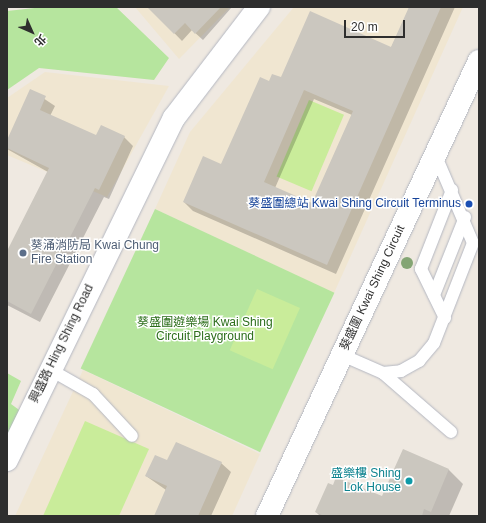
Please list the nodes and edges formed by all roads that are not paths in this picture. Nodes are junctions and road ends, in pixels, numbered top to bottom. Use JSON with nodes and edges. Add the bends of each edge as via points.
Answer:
{"nodes":[{"id":1,"x":259,"y":7,"type":"edge"},
{"id":2,"x":479,"y":61,"type":"edge"},
{"id":3,"x":435,"y":154,"type":"junction"},
{"id":4,"x":452,"y":190,"type":"junction"},
{"id":5,"x":465,"y":217,"type":"junction"},
{"id":6,"x":434,"y":295,"type":"junction"},
{"id":7,"x":445,"y":318,"type":"junction"},
{"id":8,"x":342,"y":355,"type":"junction"},
{"id":9,"x":49,"y":369,"type":"junction"},
{"id":10,"x":383,"y":373,"type":"junction"},
{"id":11,"x":451,"y":432,"type":"dead end"},
{"id":12,"x":132,"y":436,"type":"dead end"},
{"id":13,"x":7,"y":460,"type":"edge"},
{"id":14,"x":267,"y":516,"type":"edge"}],
"edges":[{"from":1,"to":9,"type":"street","name":"興盛路 Hing Shing Road","via":[[174,118]]},
{"from":2,"to":3,"type":"street","name":"葵盛圍 Kwai Shing Circuit"},
{"from":3,"to":4,"type":"lane"},
{"from":3,"to":8,"type":"street","name":"葵盛圍 Kwai Shing Circuit"},
{"from":4,"to":5,"type":"lane"},
{"from":4,"to":6,"type":"lane","via":[[421,269]]},
{"from":5,"to":6,"type":"lane"},
{"from":5,"to":7,"type":"lane","via":[[473,242]]},
{"from":6,"to":7,"type":"lane"},
{"from":7,"to":10,"type":"lane","via":[[434,343],[419,361],[401,371]]},
{"from":8,"to":10,"type":"lane"},
{"from":8,"to":14,"type":"street","name":"葵盛圍 Kwai Shing Circuit"},
{"from":9,"to":12,"type":"lane","via":[[93,394]]},
{"from":9,"to":13,"type":"street","name":"興盛路 Hing Shing Road"},
{"from":10,"to":11,"type":"lane"}]}
